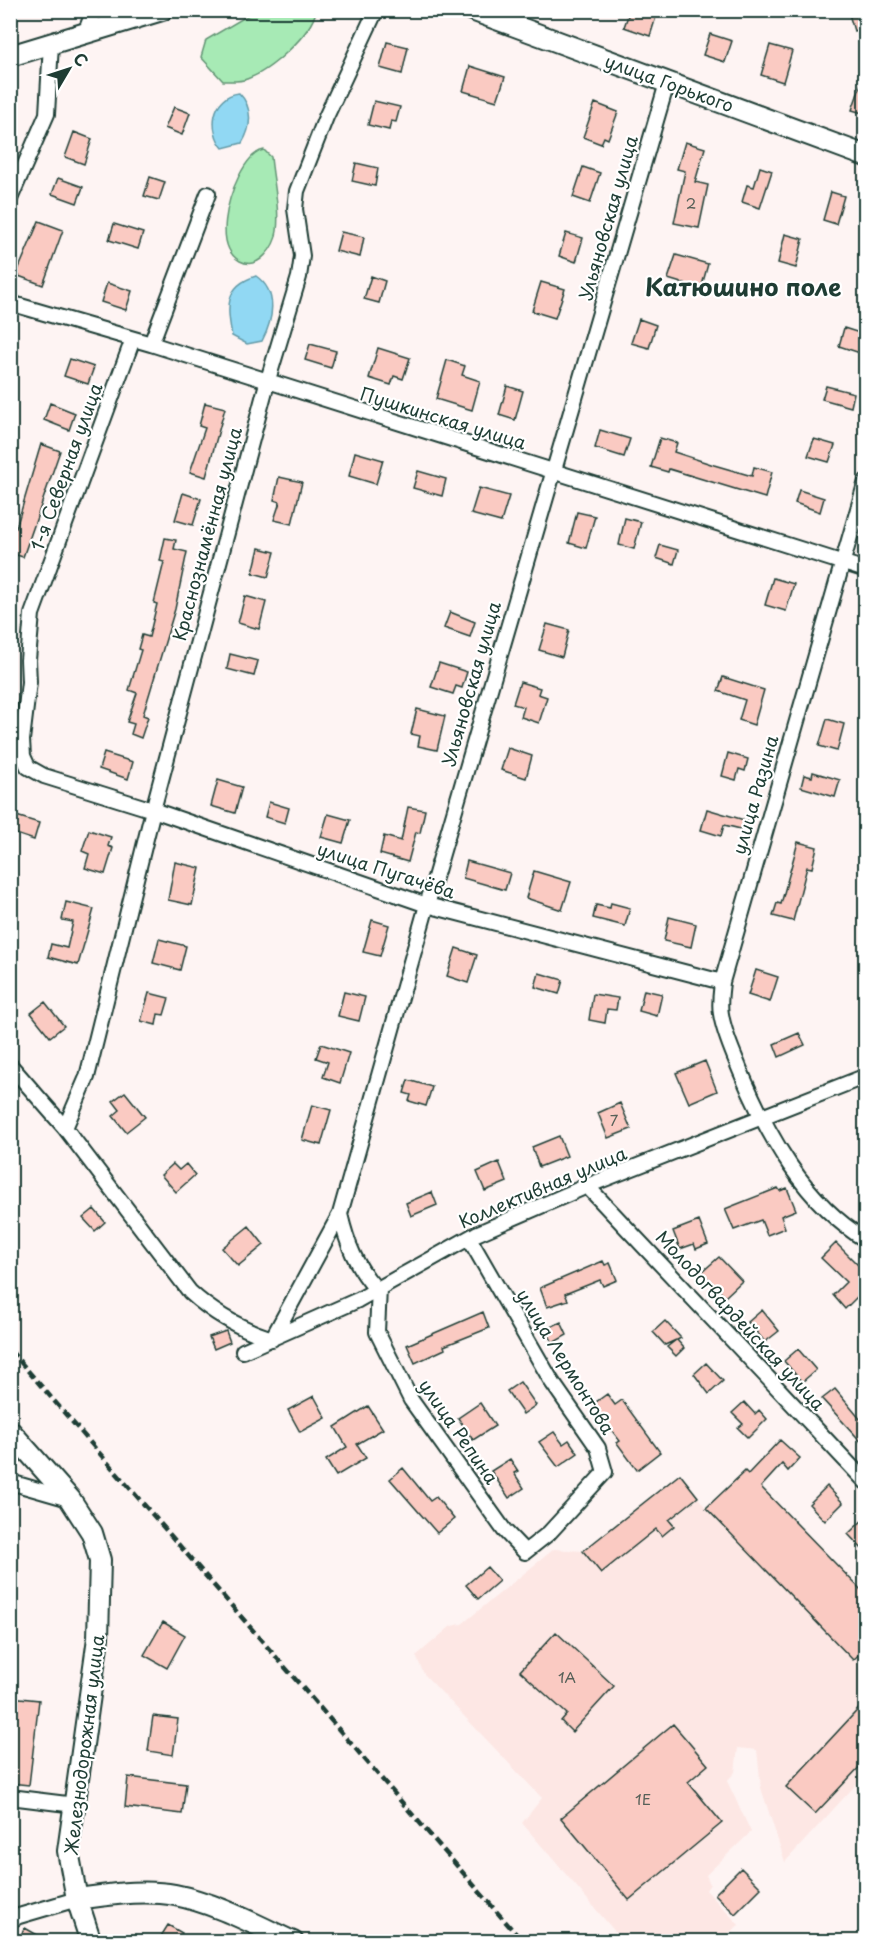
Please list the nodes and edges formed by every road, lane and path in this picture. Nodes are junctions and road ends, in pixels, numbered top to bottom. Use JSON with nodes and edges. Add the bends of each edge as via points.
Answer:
{"nodes":[{"id":1,"x":94,"y":10,"type":"edge"},
{"id":2,"x":162,"y":10,"type":"edge"},
{"id":3,"x":376,"y":10,"type":"edge"},
{"id":4,"x":472,"y":10,"type":"edge"},
{"id":5,"x":85,"y":33,"type":"junction"},
{"id":6,"x":51,"y":44,"type":"junction"},
{"id":7,"x":10,"y":56,"type":"edge"},
{"id":8,"x":667,"y":83,"type":"junction"},
{"id":9,"x":866,"y":156,"type":"edge"},
{"id":10,"x":208,"y":194,"type":"dead end"},
{"id":11,"x":10,"y":199,"type":"edge"},
{"id":12,"x":10,"y":303,"type":"edge"},
{"id":13,"x":133,"y":339,"type":"junction"},
{"id":14,"x":151,"y":344,"type":"junction"},
{"id":15,"x":267,"y":383,"type":"junction"},
{"id":16,"x":553,"y":472,"type":"junction"},
{"id":17,"x":866,"y":481,"type":"edge"},
{"id":18,"x":841,"y":563,"type":"junction"},
{"id":19,"x":866,"y":570,"type":"edge"},
{"id":20,"x":44,"y":776,"type":"joint"},
{"id":21,"x":153,"y":810,"type":"junction"},
{"id":22,"x":427,"y":905,"type":"junction"},
{"id":23,"x":722,"y":982,"type":"junction"},
{"id":24,"x":10,"y":1065,"type":"edge"},
{"id":25,"x":866,"y":1076,"type":"edge"},
{"id":26,"x":760,"y":1117,"type":"junction"},
{"id":27,"x":65,"y":1128,"type":"junction"},
{"id":28,"x":587,"y":1186,"type":"junction"},
{"id":29,"x":340,"y":1214,"type":"junction"},
{"id":30,"x":469,"y":1238,"type":"junction"},
{"id":31,"x":866,"y":1240,"type":"edge"},
{"id":32,"x":378,"y":1289,"type":"junction"},
{"id":33,"x":272,"y":1339,"type":"junction"},
{"id":34,"x":243,"y":1351,"type":"dead end"},
{"id":35,"x":10,"y":1431,"type":"edge"},
{"id":36,"x":10,"y":1482,"type":"edge"},
{"id":37,"x":866,"y":1482,"type":"edge"},
{"id":38,"x":70,"y":1499,"type":"junction"},
{"id":39,"x":525,"y":1552,"type":"joint"},
{"id":40,"x":10,"y":1797,"type":"edge"},
{"id":41,"x":75,"y":1805,"type":"junction"},
{"id":42,"x":77,"y":1899,"type":"junction"},
{"id":43,"x":10,"y":1921,"type":"edge"},
{"id":44,"x":91,"y":1941,"type":"edge"},
{"id":45,"x":293,"y":1941,"type":"edge"}],
"edges":[{"from":1,"to":5,"type":"street"},
{"from":2,"to":5,"type":"street"},
{"from":3,"to":15,"type":"street","name":"Краснознамённая улица","via":[[326,117],[297,191],[295,209],[302,256],[299,277]]},
{"from":4,"to":8,"type":"street","name":"улица Горького"},
{"from":5,"to":6,"type":"street"},
{"from":6,"to":7,"type":"street"},
{"from":6,"to":11,"type":"street","via":[[47,114]]},
{"from":8,"to":9,"type":"street","name":"улица Горького"},
{"from":8,"to":16,"type":"street","name":"Ульяновская улица"},
{"from":10,"to":14,"type":"street"},
{"from":12,"to":13,"type":"street","name":"Пушкинская улица"},
{"from":13,"to":14,"type":"street","name":"Пушкинская улица"},
{"from":13,"to":20,"type":"street","name":"1-я Северная улица","via":[[32,614],[22,748],[28,767]]},
{"from":14,"to":15,"type":"street","name":"Пушкинская улица"},
{"from":15,"to":16,"type":"street","name":"Пушкинская улица"},
{"from":15,"to":21,"type":"street","name":"Краснознамённая улица"},
{"from":16,"to":18,"type":"street","name":"Пушкинская улица"},
{"from":16,"to":22,"type":"street","name":"Ульяновская улица"},
{"from":17,"to":18,"type":"street","name":"улица Разина"},
{"from":18,"to":19,"type":"street","name":"Пушкинская улица"},
{"from":18,"to":23,"type":"street","name":"улица Разина"},
{"from":20,"to":21,"type":"street","name":"улица Пугачёва"},
{"from":21,"to":22,"type":"street","name":"улица Пугачёва"},
{"from":21,"to":27,"type":"street","name":"Краснознамённая улица","via":[[87,1077]]},
{"from":22,"to":23,"type":"street","name":"улица Пугачёва"},
{"from":22,"to":29,"type":"street","name":"Ульяновская улица"},
{"from":23,"to":26,"type":"street","name":"улица Разина","via":[[720,1012],[724,1031]]},
{"from":24,"to":27,"type":"street"},
{"from":25,"to":26,"type":"street","name":"Коллективная улица"},
{"from":26,"to":28,"type":"street","name":"Коллективная улица"},
{"from":26,"to":31,"type":"street","name":"улица Разина","via":[[777,1147],[829,1211]]},
{"from":27,"to":33,"type":"street","via":[[190,1292],[248,1332]]},
{"from":28,"to":30,"type":"street","name":"Коллективная улица"},
{"from":28,"to":37,"type":"street","name":"Молодогвардейская улица"},
{"from":29,"to":32,"type":"street","name":"Ульяновская улица","via":[[348,1248],[365,1277]]},
{"from":29,"to":33,"type":"street"},
{"from":30,"to":32,"type":"street","name":"Коллективная улица"},
{"from":30,"to":39,"type":"street","name":"улица Лермонтова","via":[[552,1382],[598,1448],[605,1472],[549,1533]]},
{"from":32,"to":33,"type":"street","name":"Коллективная улица"},
{"from":32,"to":39,"type":"street","name":"улица Репина","via":[[376,1332],[411,1400],[504,1530]]},
{"from":33,"to":34,"type":"street","name":"Коллективная улица"},
{"from":35,"to":38,"type":"street","name":"Железнодорожная улица"},
{"from":36,"to":38,"type":"street"},
{"from":38,"to":41,"type":"street","name":"Железнодорожная улица","via":[[92,1533],[100,1560],[98,1638]]},
{"from":40,"to":41,"type":"street"},
{"from":41,"to":42,"type":"street","name":"Железнодорожная улица","via":[[68,1851]]},
{"from":42,"to":43,"type":"street"},
{"from":42,"to":44,"type":"street","name":"Железнодорожная улица"},
{"from":42,"to":45,"type":"street","via":[[145,1893],[176,1895]]}]}
